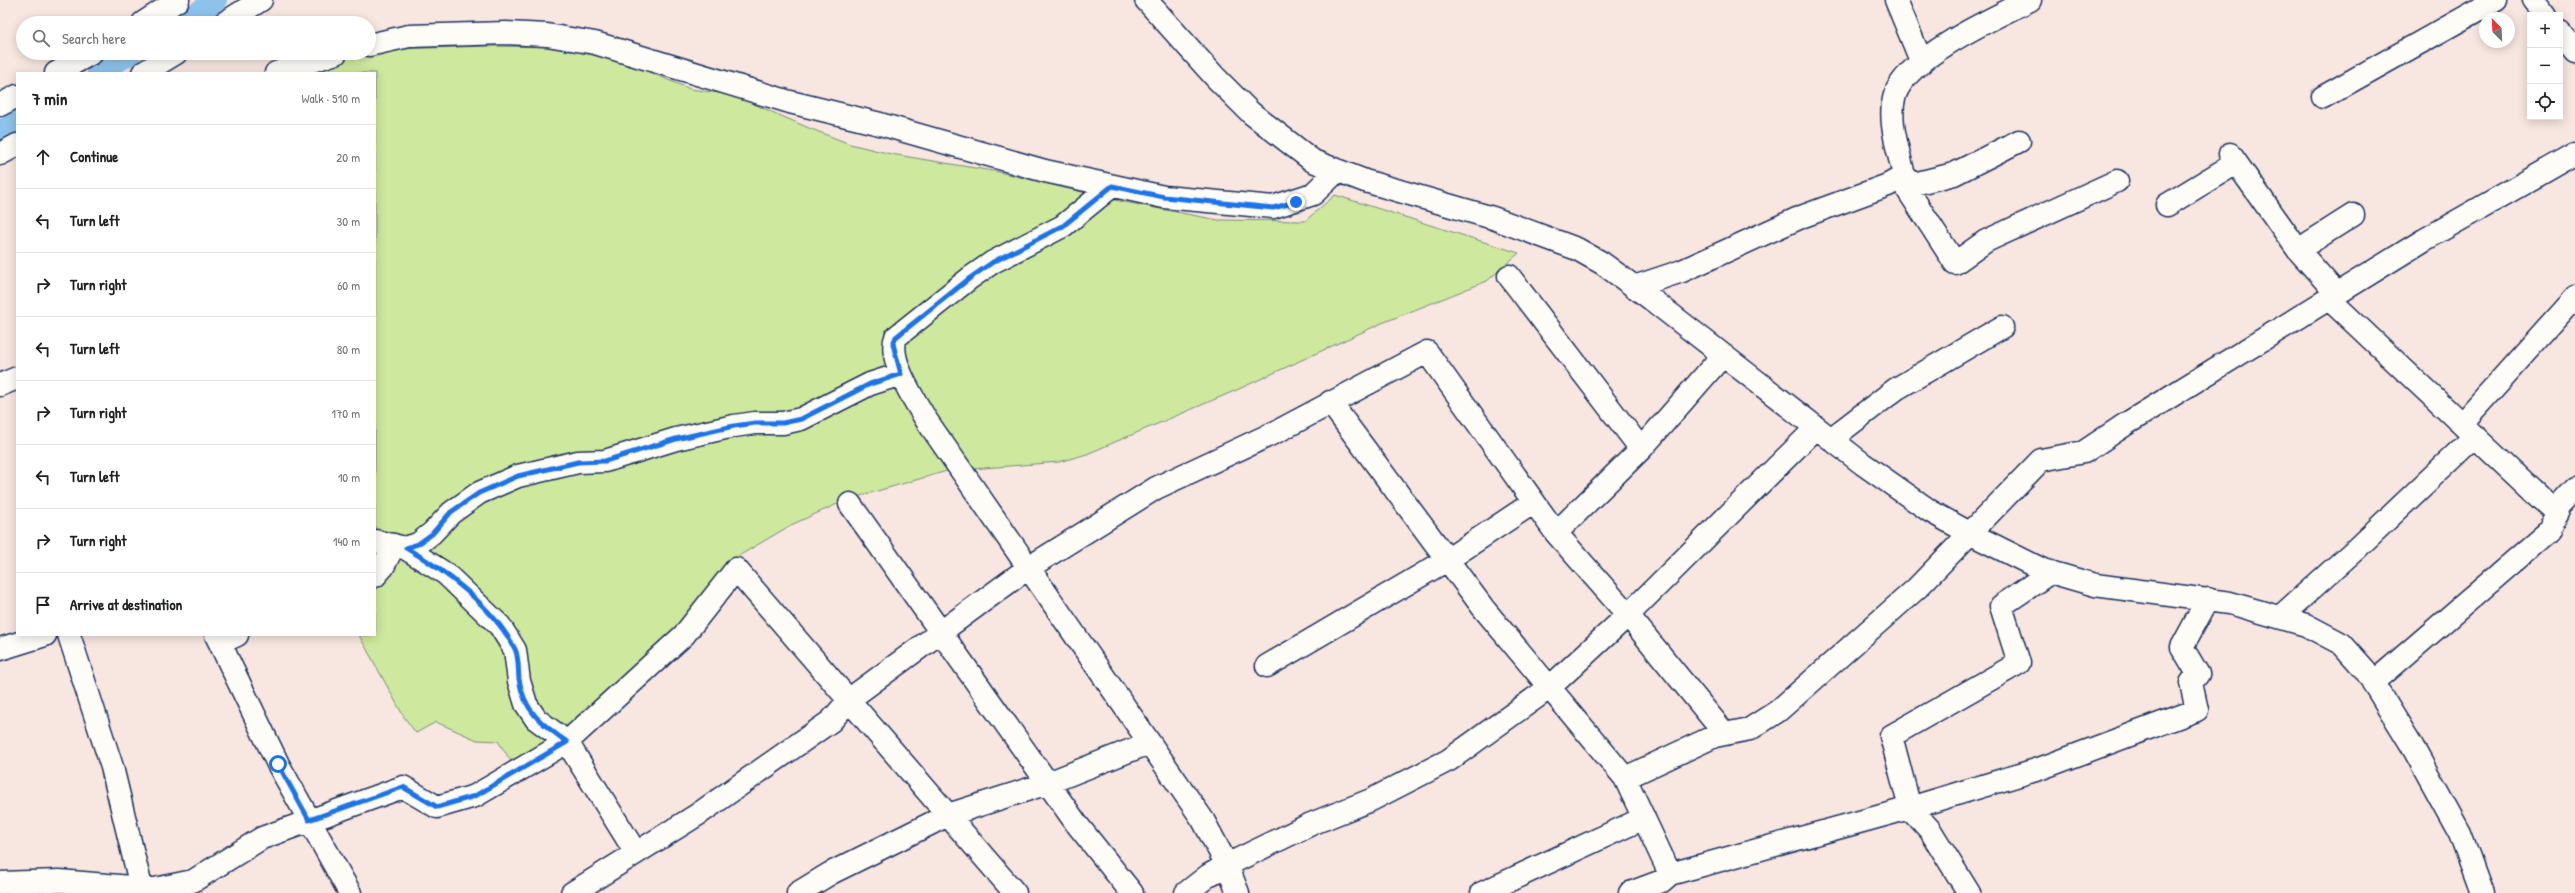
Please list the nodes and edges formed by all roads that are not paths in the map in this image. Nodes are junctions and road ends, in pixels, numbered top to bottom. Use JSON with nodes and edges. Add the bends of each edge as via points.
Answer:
{"nodes":[{"id":1,"x":178,"y":0,"type":"edge"},
{"id":2,"x":262,"y":0,"type":"edge"},
{"id":3,"x":1146,"y":0,"type":"edge"},
{"id":4,"x":1896,"y":0,"type":"edge"},
{"id":5,"x":2030,"y":0,"type":"edge"},
{"id":6,"x":2496,"y":0,"type":"edge"},
{"id":7,"x":2534,"y":0,"type":"edge"},
{"id":8,"x":2544,"y":12,"type":"edge"},
{"id":9,"x":154,"y":16,"type":"edge"},
{"id":10,"x":236,"y":16,"type":"edge"},
{"id":11,"x":2563,"y":36,"type":"edge"},
{"id":12,"x":376,"y":43,"type":"edge"},
{"id":13,"x":2575,"y":50,"type":"edge"},
{"id":14,"x":79,"y":60,"type":"edge"},
{"id":15,"x":168,"y":60,"type":"edge"},
{"id":16,"x":315,"y":60,"type":"edge"},
{"id":17,"x":1922,"y":63,"type":"junction"},
{"id":18,"x":155,"y":71,"type":"edge"},
{"id":19,"x":58,"y":72,"type":"edge"},
{"id":20,"x":279,"y":72,"type":"edge"},
{"id":21,"x":16,"y":97,"type":"edge"},
{"id":22,"x":2323,"y":97,"type":"dead end"},
{"id":23,"x":0,"y":106,"type":"edge"},
{"id":24,"x":2019,"y":140,"type":"dead end"},
{"id":25,"x":16,"y":146,"type":"edge"},
{"id":26,"x":0,"y":154,"type":"edge"},
{"id":27,"x":2575,"y":154,"type":"edge"},
{"id":28,"x":1337,"y":171,"type":"junction"},
{"id":29,"x":1902,"y":177,"type":"junction"},
{"id":30,"x":2117,"y":181,"type":"dead end"},
{"id":31,"x":1112,"y":186,"type":"junction"},
{"id":32,"x":2167,"y":205,"type":"dead end"},
{"id":33,"x":2353,"y":215,"type":"dead end"},
{"id":34,"x":2298,"y":250,"type":"junction"},
{"id":35,"x":1509,"y":276,"type":"dead end"},
{"id":36,"x":1634,"y":286,"type":"junction"},
{"id":37,"x":2333,"y":296,"type":"junction"},
{"id":38,"x":2575,"y":297,"type":"edge"},
{"id":39,"x":2002,"y":327,"type":"dead end"},
{"id":40,"x":1723,"y":355,"type":"junction"},
{"id":41,"x":901,"y":374,"type":"junction"},
{"id":42,"x":16,"y":378,"type":"edge"},
{"id":43,"x":0,"y":385,"type":"edge"},
{"id":44,"x":1330,"y":402,"type":"junction"},
{"id":45,"x":2468,"y":430,"type":"junction"},
{"id":46,"x":1824,"y":433,"type":"junction"},
{"id":47,"x":1642,"y":450,"type":"junction"},
{"id":48,"x":2575,"y":489,"type":"edge"},
{"id":49,"x":1534,"y":502,"type":"junction"},
{"id":50,"x":850,"y":504,"type":"dead end"},
{"id":51,"x":2557,"y":514,"type":"junction"},
{"id":52,"x":1556,"y":533,"type":"junction"},
{"id":53,"x":1971,"y":534,"type":"junction"},
{"id":54,"x":391,"y":544,"type":"edge"},
{"id":55,"x":1447,"y":560,"type":"junction"},
{"id":56,"x":1028,"y":568,"type":"junction"},
{"id":57,"x":2051,"y":572,"type":"junction"},
{"id":58,"x":376,"y":575,"type":"edge"},
{"id":59,"x":2208,"y":599,"type":"junction"},
{"id":60,"x":1628,"y":615,"type":"junction"},
{"id":61,"x":2280,"y":617,"type":"junction"},
{"id":62,"x":940,"y":632,"type":"junction"},
{"id":63,"x":42,"y":636,"type":"edge"},
{"id":64,"x":69,"y":636,"type":"edge"},
{"id":65,"x":224,"y":638,"type":"edge"},
{"id":66,"x":0,"y":650,"type":"edge"},
{"id":67,"x":1267,"y":666,"type":"dead end"},
{"id":68,"x":2373,"y":683,"type":"junction"},
{"id":69,"x":1549,"y":688,"type":"junction"},
{"id":70,"x":849,"y":701,"type":"junction"},
{"id":71,"x":1725,"y":734,"type":"junction"},
{"id":72,"x":567,"y":742,"type":"junction"},
{"id":73,"x":1150,"y":743,"type":"junction"},
{"id":74,"x":1625,"y":778,"type":"junction"},
{"id":75,"x":1048,"y":783,"type":"junction"},
{"id":76,"x":1910,"y":808,"type":"junction"},
{"id":77,"x":948,"y":815,"type":"junction"},
{"id":78,"x":1644,"y":818,"type":"junction"},
{"id":79,"x":309,"y":820,"type":"junction"},
{"id":80,"x":636,"y":853,"type":"junction"},
{"id":81,"x":1227,"y":865,"type":"junction"},
{"id":82,"x":0,"y":883,"type":"edge"},
{"id":83,"x":1668,"y":883,"type":"edge"},
{"id":84,"x":114,"y":888,"type":"edge"},
{"id":85,"x":151,"y":889,"type":"edge"},
{"id":86,"x":350,"y":893,"type":"edge"},
{"id":87,"x":572,"y":893,"type":"edge"},
{"id":88,"x":798,"y":893,"type":"edge"},
{"id":89,"x":1015,"y":893,"type":"edge"},
{"id":90,"x":1132,"y":893,"type":"edge"},
{"id":91,"x":1186,"y":893,"type":"edge"},
{"id":92,"x":1238,"y":893,"type":"edge"},
{"id":93,"x":1482,"y":893,"type":"edge"},
{"id":94,"x":1630,"y":893,"type":"edge"},
{"id":95,"x":1969,"y":893,"type":"edge"},
{"id":96,"x":2482,"y":893,"type":"edge"}],
"edges":[{"from":1,"to":9,"type":"street"},
{"from":2,"to":10,"type":"street"},
{"from":3,"to":28,"type":"street","via":[[1251,113],[1313,161]]},
{"from":4,"to":17,"type":"street"},
{"from":5,"to":17,"type":"street","via":[[1985,22]]},
{"from":6,"to":22,"type":"street"},
{"from":7,"to":8,"type":"street"},
{"from":11,"to":13,"type":"street"},
{"from":12,"to":31,"type":"street","via":[[409,36],[498,33],[547,36],[595,44],[790,102],[880,124],[1045,171]]},
{"from":14,"to":19,"type":"street"},
{"from":15,"to":18,"type":"street"},
{"from":16,"to":20,"type":"street"},
{"from":17,"to":29,"type":"street","via":[[1911,71],[1895,95],[1893,122]]},
{"from":21,"to":23,"type":"street"},
{"from":24,"to":29,"type":"street","via":[[1954,174],[1914,184]]},
{"from":25,"to":26,"type":"street"},
{"from":27,"to":37,"type":"street","via":[[2431,236]]},
{"from":28,"to":31,"type":"street","via":[[1313,194],[1273,208],[1164,197]]},
{"from":28,"to":36,"type":"street","via":[[1542,235],[1577,249]]},
{"from":29,"to":30,"type":"street","via":[[1955,263],[1986,241]]},
{"from":29,"to":36,"type":"street","via":[[1801,217],[1682,272]]},
{"from":31,"to":41,"type":"street","via":[[1063,226],[993,262],[896,337],[893,344]]},
{"from":32,"to":34,"type":"street","via":[[2233,159]]},
{"from":33,"to":34,"type":"street"},
{"from":34,"to":37,"type":"street"},
{"from":35,"to":47,"type":"street"},
{"from":36,"to":40,"type":"street"},
{"from":37,"to":45,"type":"street"},
{"from":37,"to":53,"type":"street","via":[[2084,452],[2041,460]]},
{"from":38,"to":45,"type":"street"},
{"from":39,"to":46,"type":"street"},
{"from":40,"to":46,"type":"street"},
{"from":40,"to":47,"type":"street"},
{"from":41,"to":54,"type":"street","via":[[870,384],[801,419],[783,423],[734,426],[676,439],[605,461],[578,462],[518,476],[479,493],[451,512],[432,534],[418,544]]},
{"from":41,"to":56,"type":"street","via":[[906,388],[927,421]]},
{"from":42,"to":43,"type":"street"},
{"from":44,"to":49,"type":"street","via":[[1427,352]]},
{"from":44,"to":55,"type":"street"},
{"from":44,"to":56,"type":"street","via":[[1280,430],[1156,488]]},
{"from":45,"to":51,"type":"street"},
{"from":45,"to":61,"type":"street","via":[[2372,534]]},
{"from":46,"to":53,"type":"street","via":[[1930,511]]},
{"from":46,"to":60,"type":"street"},
{"from":47,"to":52,"type":"street"},
{"from":48,"to":51,"type":"street","via":[[2561,504]]},
{"from":49,"to":52,"type":"street"},
{"from":49,"to":55,"type":"street"},
{"from":50,"to":62,"type":"street"},
{"from":51,"to":68,"type":"street","via":[[2549,531]]},
{"from":52,"to":60,"type":"street"},
{"from":53,"to":57,"type":"street"},
{"from":53,"to":71,"type":"street","via":[[1917,588],[1778,710],[1750,729]]},
{"from":54,"to":58,"type":"street","via":[[383,567]]},
{"from":54,"to":72,"type":"street","via":[[446,574],[500,626],[516,650],[519,681],[526,704],[536,719]]},
{"from":55,"to":67,"type":"street"},
{"from":55,"to":69,"type":"street"},
{"from":56,"to":62,"type":"street"},
{"from":56,"to":73,"type":"street"},
{"from":57,"to":59,"type":"street","via":[[2095,586]]},
{"from":57,"to":76,"type":"street","via":[[2001,606],[2019,663],[1891,736]]},
{"from":59,"to":61,"type":"street"},
{"from":59,"to":76,"type":"street","via":[[2182,647],[2198,674],[2191,683],[2197,710],[2040,769]]},
{"from":60,"to":69,"type":"street"},
{"from":60,"to":71,"type":"street"},
{"from":61,"to":68,"type":"street","via":[[2306,625],[2342,644]]},
{"from":62,"to":70,"type":"street"},
{"from":62,"to":75,"type":"street"},
{"from":63,"to":66,"type":"street"},
{"from":64,"to":85,"type":"street"},
{"from":65,"to":79,"type":"street","via":[[278,764]]},
{"from":68,"to":96,"type":"street","via":[[2411,744],[2460,833]]},
{"from":69,"to":74,"type":"street"},
{"from":69,"to":81,"type":"street","via":[[1449,760],[1371,800],[1311,824]]},
{"from":70,"to":72,"type":"street","via":[[736,569],[684,635]]},
{"from":70,"to":77,"type":"street"},
{"from":70,"to":80,"type":"street","via":[[832,721],[697,815]]},
{"from":71,"to":74,"type":"street","via":[[1715,736]]},
{"from":72,"to":79,"type":"street","via":[[475,796],[437,807],[403,787]]},
{"from":72,"to":80,"type":"street"},
{"from":73,"to":75,"type":"street"},
{"from":73,"to":81,"type":"street","via":[[1203,820]]},
{"from":74,"to":78,"type":"street"},
{"from":75,"to":77,"type":"street"},
{"from":75,"to":90,"type":"street","via":[[1076,824]]},
{"from":76,"to":83,"type":"street"},
{"from":76,"to":95,"type":"street","via":[[1930,830]]},
{"from":77,"to":88,"type":"street","via":[[831,873]]},
{"from":77,"to":89,"type":"street"},
{"from":78,"to":83,"type":"street"},
{"from":78,"to":93,"type":"street"},
{"from":79,"to":85,"type":"street","via":[[262,838],[194,881]]},
{"from":79,"to":86,"type":"street"},
{"from":80,"to":87,"type":"street"},
{"from":81,"to":91,"type":"street"},
{"from":81,"to":92,"type":"street"},
{"from":82,"to":84,"type":"street","via":[[59,881]]},
{"from":83,"to":94,"type":"street"},
{"from":84,"to":85,"type":"street"}]}
